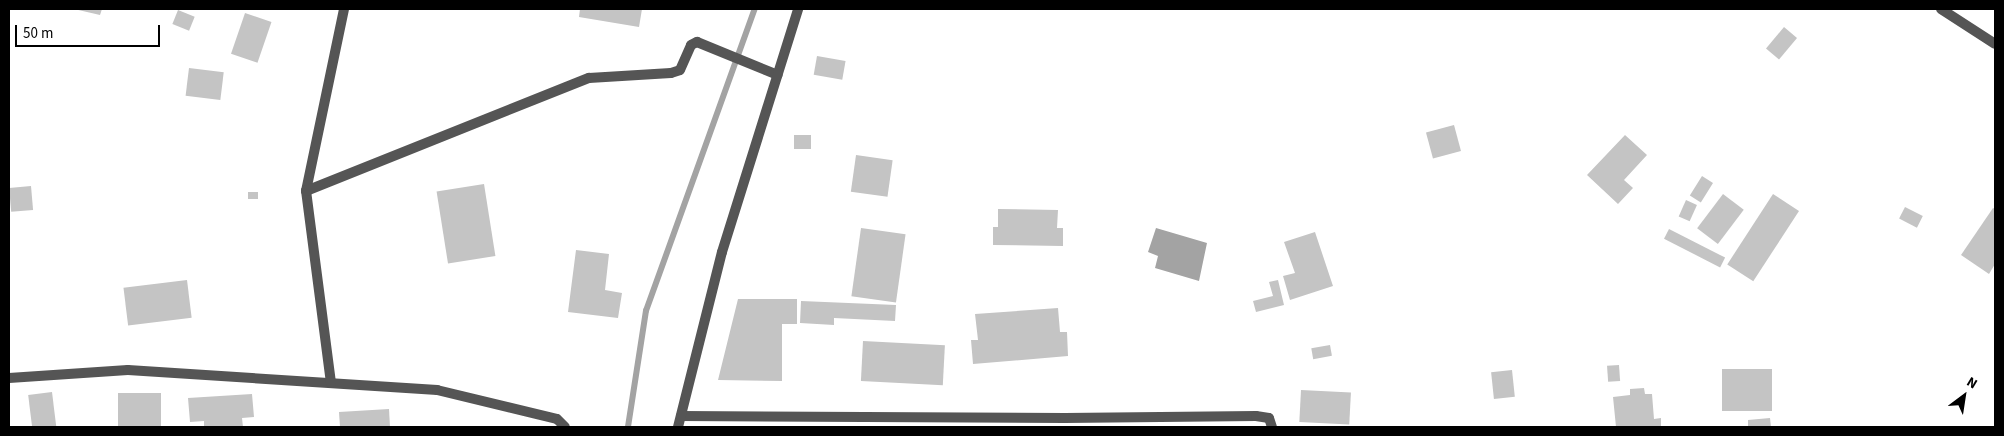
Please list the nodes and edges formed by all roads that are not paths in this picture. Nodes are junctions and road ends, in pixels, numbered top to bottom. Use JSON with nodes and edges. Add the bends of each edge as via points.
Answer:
{"nodes":[{"id":1,"x":344,"y":9,"type":"edge"},
{"id":2,"x":798,"y":9,"type":"edge"},
{"id":3,"x":1940,"y":9,"type":"edge"},
{"id":4,"x":1995,"y":44,"type":"edge"},
{"id":5,"x":778,"y":75,"type":"junction"},
{"id":6,"x":306,"y":191,"type":"junction"},
{"id":7,"x":9,"y":378,"type":"edge"},
{"id":8,"x":331,"y":383,"type":"junction"},
{"id":9,"x":681,"y":416,"type":"junction"},
{"id":10,"x":1067,"y":423,"type":"edge"},
{"id":11,"x":565,"y":427,"type":"edge"},
{"id":12,"x":678,"y":427,"type":"edge"},
{"id":13,"x":1272,"y":427,"type":"edge"}],
"edges":[{"from":1,"to":6,"type":"street"},
{"from":2,"to":5,"type":"street"},
{"from":3,"to":4,"type":"street"},
{"from":5,"to":6,"type":"street","via":[[697,42],[691,45],[680,70],[589,78],[564,86]]},
{"from":5,"to":9,"type":"street","via":[[722,252]]},
{"from":6,"to":8,"type":"street"},
{"from":7,"to":8,"type":"street","via":[[128,370]]},
{"from":8,"to":11,"type":"street","via":[[437,390],[557,419]]},
{"from":9,"to":10,"type":"street"},
{"from":9,"to":12,"type":"street"},
{"from":10,"to":13,"type":"street","via":[[1256,416],[1269,418]]}]}
